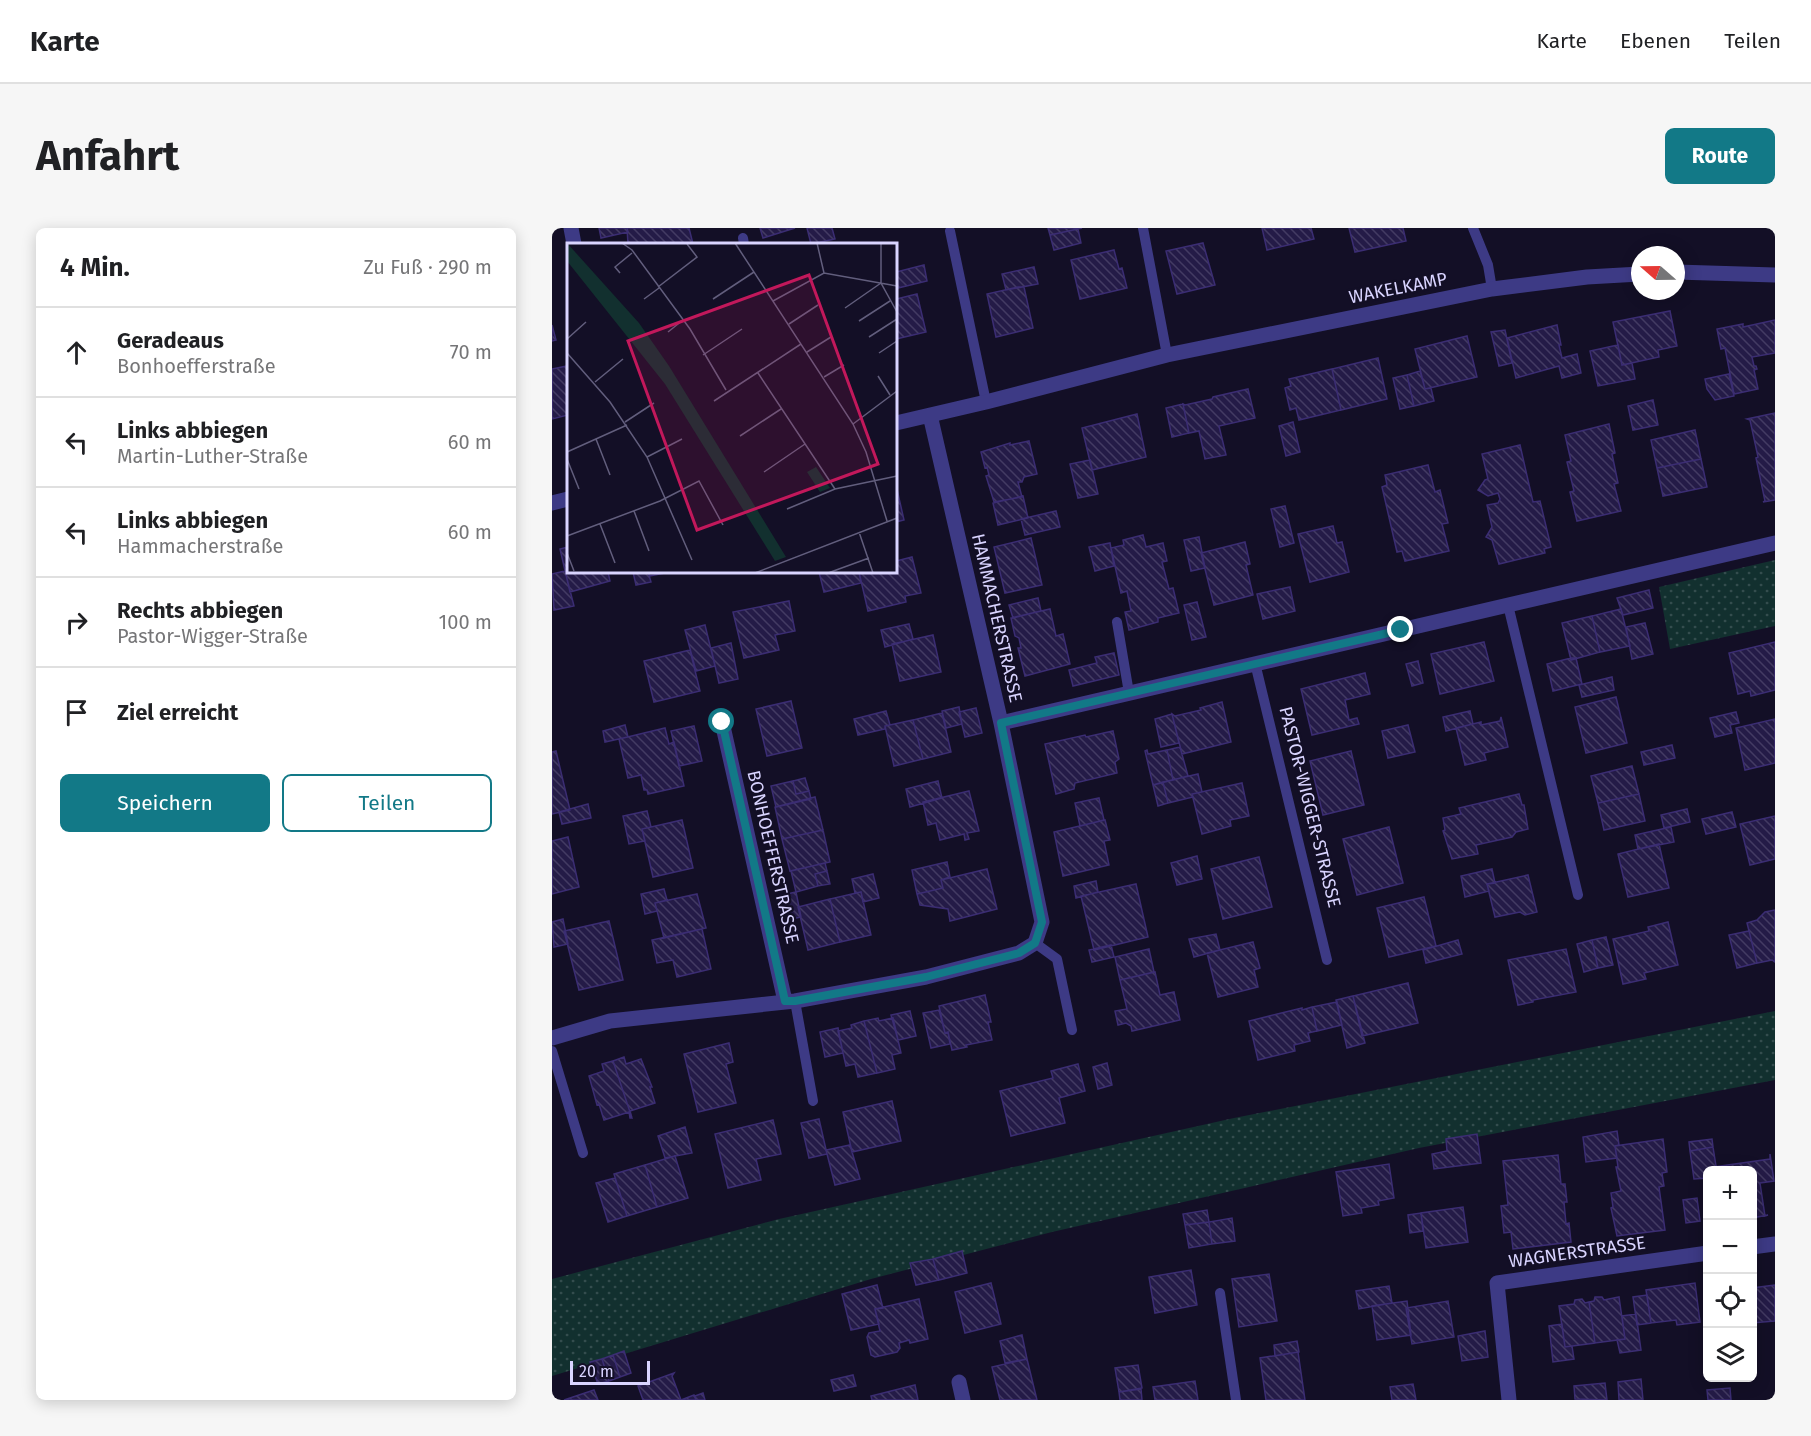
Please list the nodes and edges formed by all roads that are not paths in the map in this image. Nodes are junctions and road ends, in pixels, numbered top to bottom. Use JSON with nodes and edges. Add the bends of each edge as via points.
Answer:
{"nodes":[{"id":1,"x":571,"y":228,"type":"edge"},
{"id":2,"x":1143,"y":228,"type":"edge"},
{"id":3,"x":1473,"y":228,"type":"edge"},
{"id":4,"x":950,"y":231,"type":"dead end"},
{"id":5,"x":574,"y":243,"type":"edge"},
{"id":6,"x":1685,"y":272,"type":"edge"},
{"id":7,"x":1631,"y":275,"type":"edge"},
{"id":8,"x":1775,"y":275,"type":"edge"},
{"id":9,"x":1492,"y":289,"type":"junction"},
{"id":10,"x":1167,"y":355,"type":"junction"},
{"id":11,"x":986,"y":402,"type":"junction"},
{"id":12,"x":930,"y":416,"type":"junction"},
{"id":13,"x":897,"y":423,"type":"edge"},
{"id":14,"x":567,"y":499,"type":"edge"},
{"id":15,"x":552,"y":503,"type":"edge"},
{"id":16,"x":1775,"y":543,"type":"edge"},
{"id":17,"x":1508,"y":605,"type":"junction"},
{"id":18,"x":1117,"y":622,"type":"dead end"},
{"id":19,"x":1255,"y":663,"type":"junction"},
{"id":20,"x":1129,"y":693,"type":"junction"},
{"id":21,"x":722,"y":722,"type":"dead end"},
{"id":22,"x":1001,"y":723,"type":"junction"},
{"id":23,"x":1578,"y":895,"type":"dead end"},
{"id":24,"x":1035,"y":943,"type":"junction"},
{"id":25,"x":1327,"y":960,"type":"dead end"},
{"id":26,"x":790,"y":1001,"type":"junction"},
{"id":27,"x":1072,"y":1030,"type":"dead end"},
{"id":28,"x":552,"y":1038,"type":"edge"},
{"id":29,"x":552,"y":1051,"type":"edge"},
{"id":30,"x":813,"y":1101,"type":"dead end"},
{"id":31,"x":582,"y":1153,"type":"dead end"},
{"id":32,"x":1775,"y":1244,"type":"edge"},
{"id":33,"x":1757,"y":1246,"type":"edge"},
{"id":34,"x":1703,"y":1254,"type":"edge"},
{"id":35,"x":1220,"y":1293,"type":"dead end"},
{"id":36,"x":959,"y":1382,"type":"dead end"},
{"id":37,"x":963,"y":1400,"type":"edge"},
{"id":38,"x":1236,"y":1400,"type":"edge"},
{"id":39,"x":1509,"y":1400,"type":"edge"}],
"edges":[{"from":1,"to":5,"type":"street"},
{"from":2,"to":10,"type":"lane"},
{"from":3,"to":9,"type":"lane","via":[[1488,265]]},
{"from":4,"to":11,"type":"lane"},
{"from":6,"to":8,"type":"street"},
{"from":7,"to":9,"type":"street","name":"WAKELKAMP"},
{"from":9,"to":10,"type":"street","name":"WAKELKAMP"},
{"from":10,"to":11,"type":"street","name":"WAKELKAMP"},
{"from":11,"to":12,"type":"street","name":"WAKELKAMP"},
{"from":12,"to":13,"type":"street","name":"WAKELKAMP"},
{"from":12,"to":22,"type":"street","name":"HAMMACHERSTRASSE"},
{"from":14,"to":15,"type":"street"},
{"from":16,"to":17,"type":"street"},
{"from":17,"to":19,"type":"street"},
{"from":17,"to":23,"type":"lane"},
{"from":18,"to":20,"type":"lane"},
{"from":19,"to":20,"type":"street"},
{"from":19,"to":25,"type":"lane","name":"PASTOR-WIGGER-STRASSE"},
{"from":20,"to":22,"type":"street"},
{"from":21,"to":26,"type":"street","name":"BONHOEFFERSTRASSE"},
{"from":22,"to":24,"type":"street","name":"HAMMACHERSTRASSE","via":[[1042,922]]},
{"from":24,"to":26,"type":"street","via":[[1019,953],[926,977]]},
{"from":24,"to":27,"type":"lane","via":[[1057,959]]},
{"from":26,"to":28,"type":"street","via":[[610,1021]]},
{"from":26,"to":30,"type":"lane"},
{"from":29,"to":31,"type":"lane"},
{"from":32,"to":33,"type":"street"},
{"from":34,"to":39,"type":"street","name":"WAGNERSTRASSE","via":[[1497,1283]]},
{"from":35,"to":38,"type":"lane"},
{"from":36,"to":37,"type":"street"}]}
